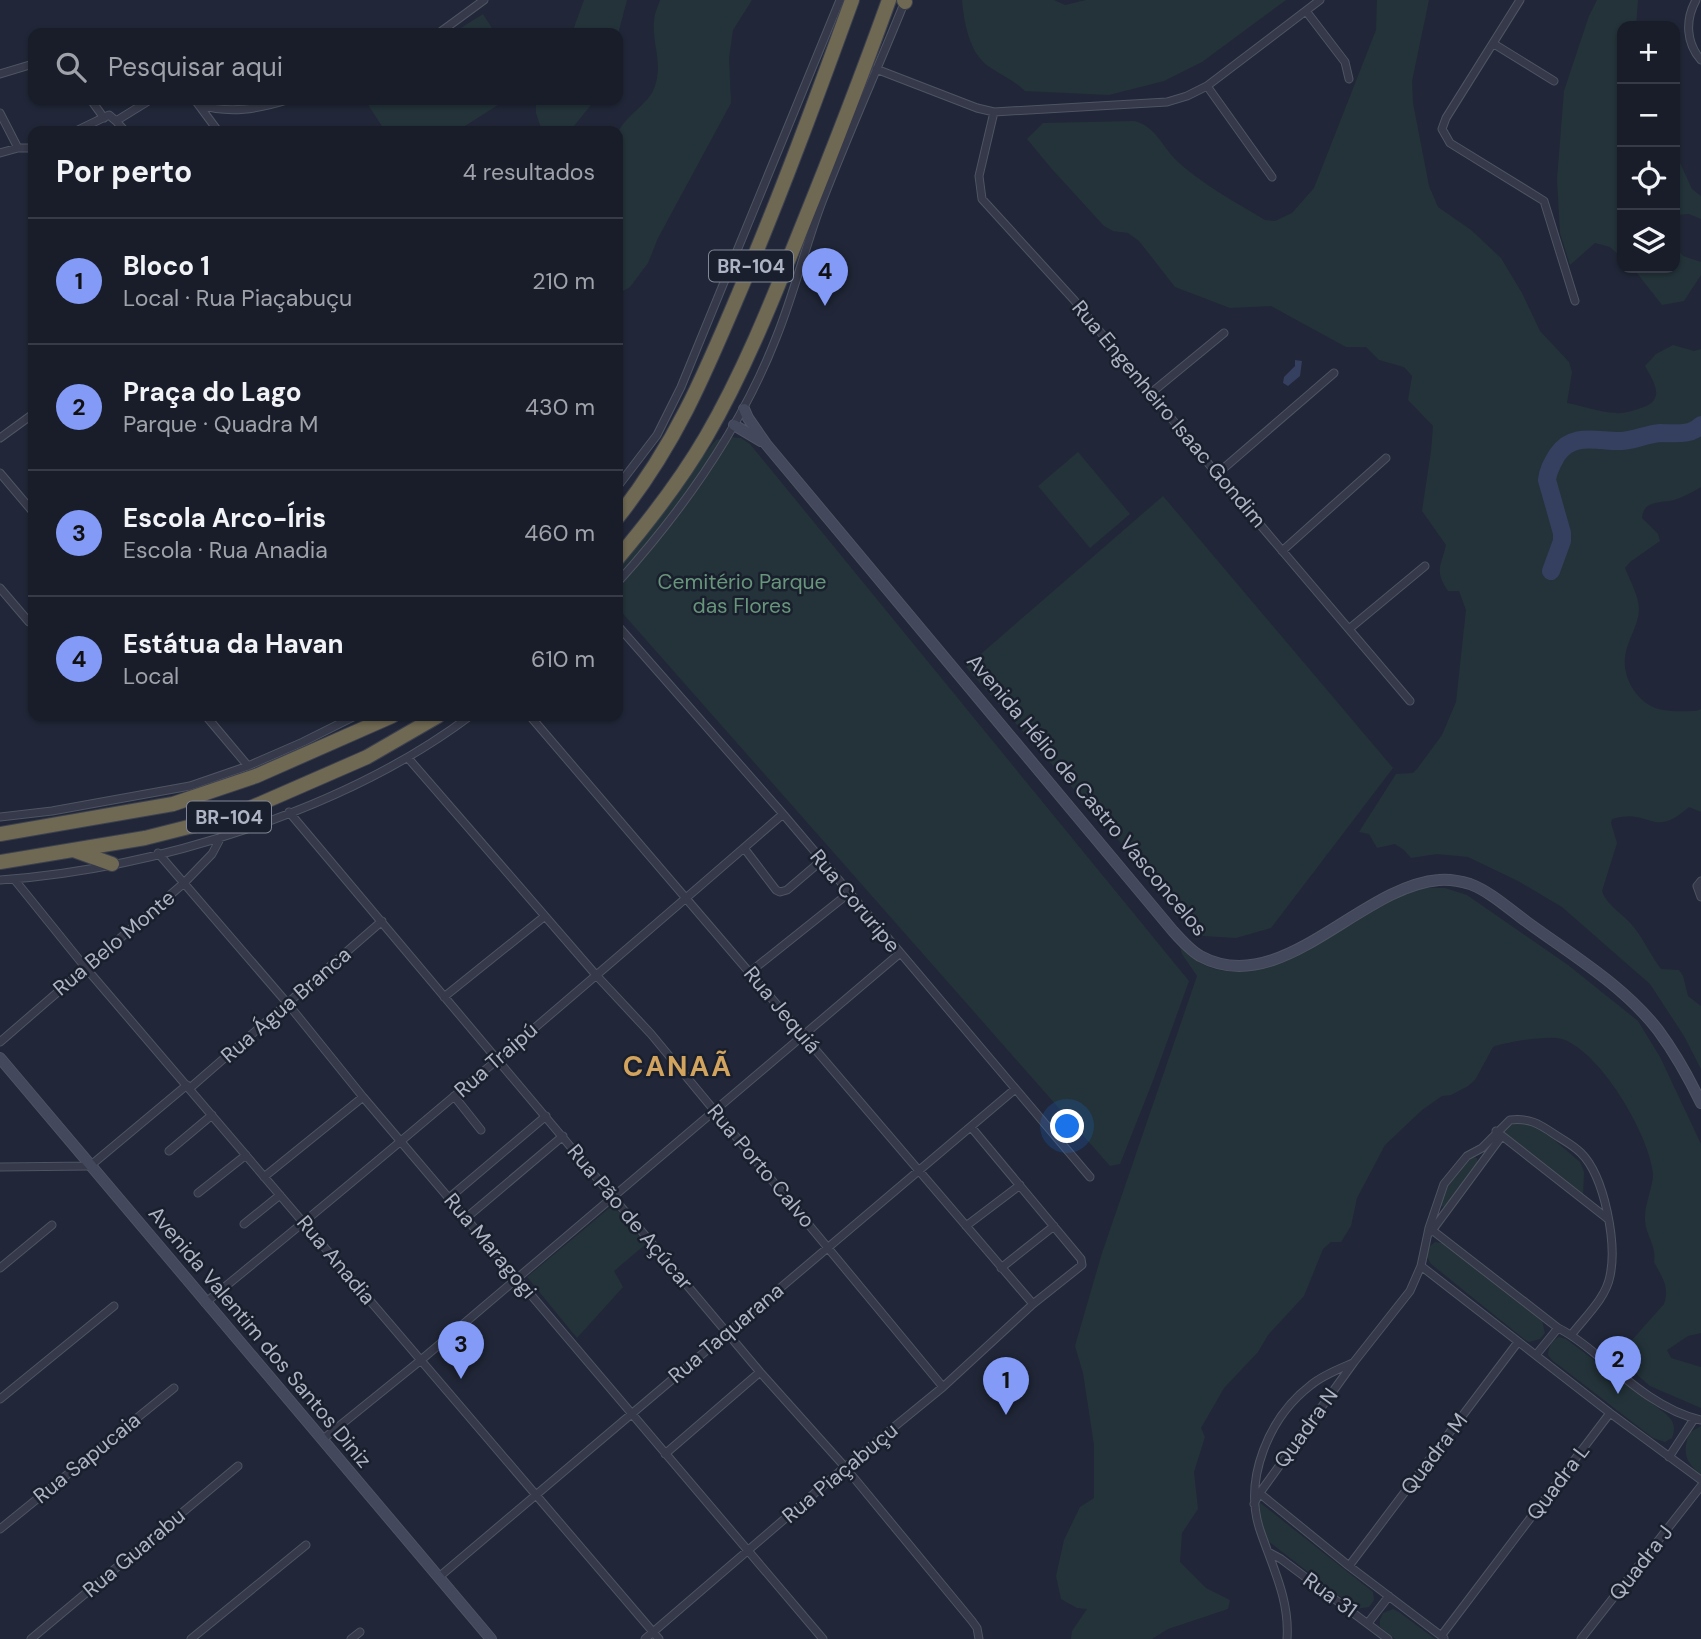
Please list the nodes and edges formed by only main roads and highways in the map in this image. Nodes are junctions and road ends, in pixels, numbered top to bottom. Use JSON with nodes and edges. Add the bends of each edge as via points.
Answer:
{"nodes":[{"id":1,"x":852,"y":0,"type":"edge"},
{"id":2,"x":890,"y":0,"type":"edge"},
{"id":3,"x":623,"y":511,"type":"edge"},
{"id":4,"x":623,"y":552,"type":"edge"},
{"id":5,"x":381,"y":721,"type":"edge"},
{"id":6,"x":429,"y":721,"type":"edge"},
{"id":7,"x":2,"y":833,"type":"edge"},
{"id":8,"x":72,"y":850,"type":"junction"},
{"id":9,"x":0,"y":862,"type":"edge"},
{"id":10,"x":112,"y":864,"type":"road end"}],
"edges":[{"from":1,"to":3,"type":"highway","number":"BR-104","via":[[782,194],[706,372],[668,447]]},
{"from":2,"to":4,"type":"highway","number":"BR-104","via":[[816,206],[754,341],[706,437]]},
{"from":5,"to":7,"type":"highway","number":"BR-104","via":[[256,776],[173,804]]},
{"from":6,"to":8,"type":"highway","number":"BR-104","via":[[367,757],[249,810],[145,838]]},
{"from":8,"to":9,"type":"highway","number":"BR-104"},
{"from":8,"to":10,"type":"highway"}]}
